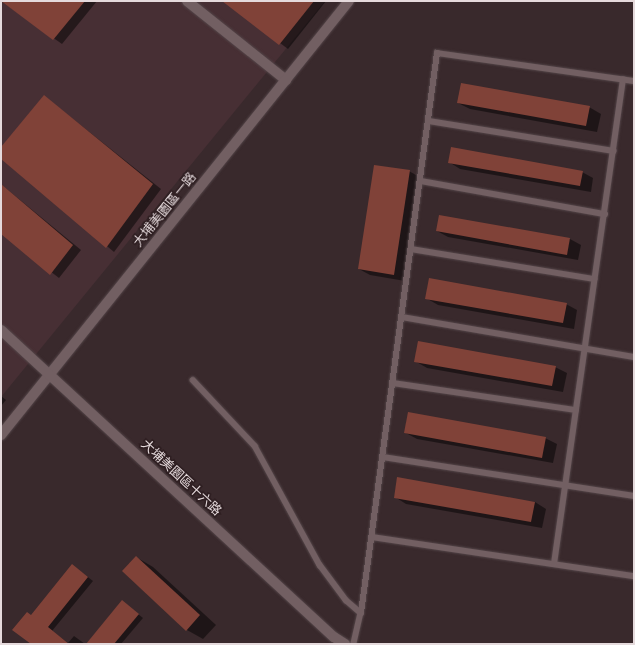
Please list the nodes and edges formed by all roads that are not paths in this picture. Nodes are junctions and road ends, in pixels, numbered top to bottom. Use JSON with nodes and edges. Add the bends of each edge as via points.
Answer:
{"nodes":[{"id":1,"x":187,"y":1,"type":"edge"},
{"id":2,"x":349,"y":1,"type":"edge"},
{"id":3,"x":286,"y":80,"type":"junction"},
{"id":4,"x":623,"y":80,"type":"junction"},
{"id":5,"x":634,"y":81,"type":"edge"},
{"id":6,"x":429,"y":121,"type":"junction"},
{"id":7,"x":614,"y":151,"type":"junction"},
{"id":8,"x":421,"y":181,"type":"junction"},
{"id":9,"x":605,"y":214,"type":"junction"},
{"id":10,"x":411,"y":249,"type":"junction"},
{"id":11,"x":595,"y":279,"type":"junction"},
{"id":12,"x":402,"y":317,"type":"junction"},
{"id":13,"x":1,"y":330,"type":"edge"},
{"id":14,"x":585,"y":349,"type":"junction"},
{"id":15,"x":634,"y":357,"type":"edge"},
{"id":16,"x":51,"y":375,"type":"junction"},
{"id":17,"x":193,"y":380,"type":"dead end"},
{"id":18,"x":393,"y":383,"type":"junction"},
{"id":19,"x":576,"y":410,"type":"junction"},
{"id":20,"x":1,"y":435,"type":"edge"},
{"id":21,"x":383,"y":457,"type":"junction"},
{"id":22,"x":565,"y":485,"type":"junction"},
{"id":23,"x":634,"y":496,"type":"edge"},
{"id":24,"x":372,"y":537,"type":"junction"},
{"id":25,"x":554,"y":564,"type":"junction"},
{"id":26,"x":634,"y":576,"type":"edge"},
{"id":27,"x":361,"y":613,"type":"junction"},
{"id":28,"x":344,"y":644,"type":"edge"},
{"id":29,"x":354,"y":644,"type":"edge"}],
"edges":[{"from":1,"to":3,"type":"street"},
{"from":2,"to":3,"type":"street","name":"大埔美園區一路"},
{"from":3,"to":16,"type":"street","name":"大埔美園區一路"},
{"from":4,"to":5,"type":"lane"},
{"from":4,"to":6,"type":"lane","via":[[437,53]]},
{"from":4,"to":7,"type":"lane"},
{"from":6,"to":7,"type":"lane"},
{"from":6,"to":8,"type":"lane"},
{"from":7,"to":9,"type":"lane"},
{"from":8,"to":9,"type":"lane"},
{"from":8,"to":10,"type":"lane"},
{"from":9,"to":11,"type":"lane"},
{"from":10,"to":11,"type":"lane"},
{"from":10,"to":12,"type":"lane"},
{"from":11,"to":14,"type":"lane"},
{"from":12,"to":14,"type":"lane"},
{"from":12,"to":18,"type":"lane"},
{"from":13,"to":16,"type":"street","name":"大埔美園區十六路"},
{"from":14,"to":15,"type":"lane"},
{"from":14,"to":19,"type":"lane"},
{"from":16,"to":20,"type":"street","name":"大埔美園區一路"},
{"from":16,"to":28,"type":"street","name":"大埔美園區十六路","via":[[334,638]]},
{"from":17,"to":27,"type":"lane","via":[[255,446],[320,565],[346,600]]},
{"from":18,"to":19,"type":"lane"},
{"from":18,"to":21,"type":"lane"},
{"from":19,"to":22,"type":"lane"},
{"from":21,"to":22,"type":"lane"},
{"from":21,"to":24,"type":"lane"},
{"from":22,"to":23,"type":"lane"},
{"from":22,"to":25,"type":"lane"},
{"from":24,"to":25,"type":"lane"},
{"from":24,"to":27,"type":"lane"},
{"from":25,"to":26,"type":"lane"},
{"from":27,"to":29,"type":"lane"}]}
